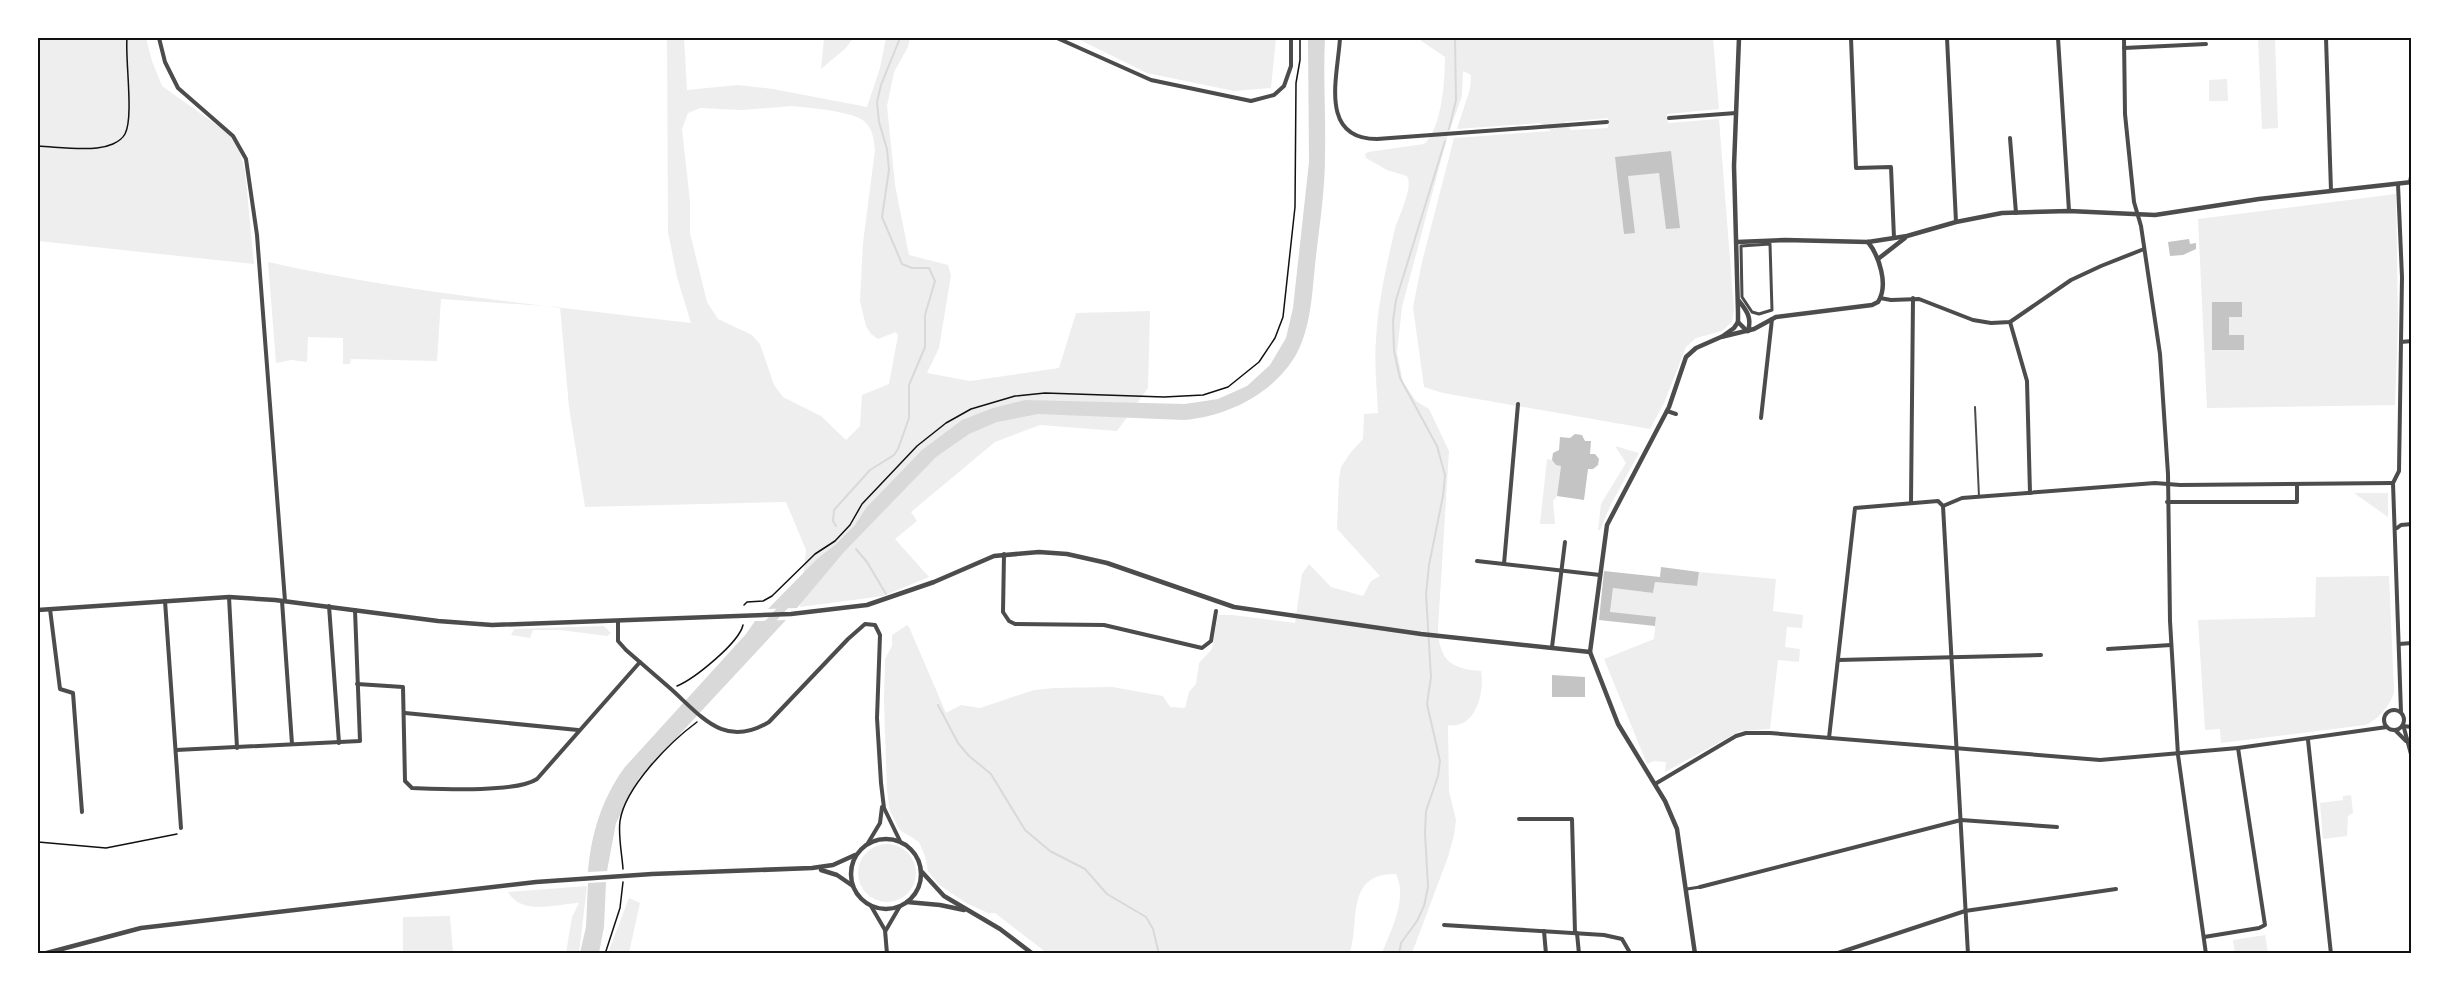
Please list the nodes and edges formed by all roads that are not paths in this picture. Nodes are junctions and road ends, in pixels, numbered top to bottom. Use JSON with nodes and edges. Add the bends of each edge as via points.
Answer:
{"nodes":[{"id":1,"x":159,"y":38,"type":"edge"},
{"id":2,"x":1058,"y":38,"type":"edge"},
{"id":3,"x":1291,"y":38,"type":"edge"},
{"id":4,"x":1340,"y":38,"type":"edge"},
{"id":5,"x":1739,"y":38,"type":"edge"},
{"id":6,"x":1851,"y":38,"type":"edge"},
{"id":7,"x":1947,"y":38,"type":"edge"},
{"id":8,"x":2058,"y":38,"type":"edge"},
{"id":9,"x":2124,"y":38,"type":"edge"},
{"id":10,"x":2326,"y":38,"type":"edge"},
{"id":11,"x":2206,"y":44,"type":"dead end"},
{"id":12,"x":2124,"y":48,"type":"junction"},
{"id":13,"x":1736,"y":112,"type":"junction"},
{"id":14,"x":1669,"y":118,"type":"dead end"},
{"id":15,"x":1607,"y":122,"type":"dead end"},
{"id":16,"x":2010,"y":138,"type":"dead end"},
{"id":17,"x":2412,"y":171,"type":"edge"},
{"id":18,"x":2411,"y":182,"type":"edge"},
{"id":19,"x":2398,"y":183,"type":"junction"},
{"id":20,"x":2331,"y":191,"type":"junction"},
{"id":21,"x":2069,"y":211,"type":"junction"},
{"id":22,"x":2016,"y":213,"type":"junction"},
{"id":23,"x":2138,"y":213,"type":"junction"},
{"id":24,"x":1956,"y":222,"type":"junction"},
{"id":25,"x":1907,"y":236,"type":"junction"},
{"id":26,"x":1894,"y":238,"type":"junction"},
{"id":27,"x":1737,"y":242,"type":"junction"},
{"id":28,"x":1868,"y":242,"type":"junction"},
{"id":29,"x":1893,"y":248,"type":"junction"},
{"id":30,"x":2144,"y":249,"type":"junction"},
{"id":31,"x":1878,"y":259,"type":"junction"},
{"id":32,"x":1771,"y":292,"type":"joint"},
{"id":33,"x":1880,"y":298,"type":"junction"},
{"id":34,"x":1913,"y":298,"type":"junction"},
{"id":35,"x":1739,"y":301,"type":"junction"},
{"id":36,"x":1772,"y":319,"type":"junction"},
{"id":37,"x":1738,"y":322,"type":"junction"},
{"id":38,"x":2010,"y":322,"type":"junction"},
{"id":39,"x":1748,"y":332,"type":"junction"},
{"id":40,"x":1721,"y":337,"type":"junction"},
{"id":41,"x":2412,"y":341,"type":"edge"},
{"id":42,"x":2401,"y":342,"type":"junction"},
{"id":43,"x":1518,"y":404,"type":"dead end"},
{"id":44,"x":1975,"y":407,"type":"dead end"},
{"id":45,"x":1667,"y":411,"type":"junction"},
{"id":46,"x":1676,"y":414,"type":"dead end"},
{"id":47,"x":1761,"y":418,"type":"dead end"},
{"id":48,"x":2393,"y":483,"type":"junction"},
{"id":49,"x":2167,"y":484,"type":"junction"},
{"id":50,"x":2297,"y":484,"type":"junction"},
{"id":51,"x":2030,"y":493,"type":"junction"},
{"id":52,"x":1978,"y":497,"type":"junction"},
{"id":53,"x":1911,"y":502,"type":"junction"},
{"id":54,"x":2167,"y":502,"type":"junction"},
{"id":55,"x":1943,"y":506,"type":"junction"},
{"id":56,"x":2412,"y":524,"type":"edge"},
{"id":57,"x":2396,"y":529,"type":"junction"},
{"id":58,"x":1565,"y":542,"type":"dead end"},
{"id":59,"x":1004,"y":554,"type":"junction"},
{"id":60,"x":1477,"y":561,"type":"dead end"},
{"id":61,"x":1504,"y":564,"type":"junction"},
{"id":62,"x":1562,"y":570,"type":"junction"},
{"id":63,"x":1600,"y":575,"type":"junction"},
{"id":64,"x":228,"y":597,"type":"junction"},
{"id":65,"x":165,"y":600,"type":"junction"},
{"id":66,"x":283,"y":601,"type":"junction"},
{"id":67,"x":329,"y":606,"type":"junction"},
{"id":68,"x":50,"y":609,"type":"junction"},
{"id":69,"x":38,"y":610,"type":"edge"},
{"id":70,"x":355,"y":610,"type":"junction"},
{"id":71,"x":1216,"y":611,"type":"dead end"},
{"id":72,"x":618,"y":621,"type":"junction"},
{"id":73,"x":2412,"y":643,"type":"edge"},
{"id":74,"x":2399,"y":644,"type":"junction"},
{"id":75,"x":2171,"y":645,"type":"junction"},
{"id":76,"x":1552,"y":647,"type":"junction"},
{"id":77,"x":2108,"y":649,"type":"dead end"},
{"id":78,"x":1590,"y":651,"type":"junction"},
{"id":79,"x":2041,"y":655,"type":"dead end"},
{"id":80,"x":1952,"y":659,"type":"junction"},
{"id":81,"x":1838,"y":660,"type":"junction"},
{"id":82,"x":640,"y":662,"type":"junction"},
{"id":83,"x":357,"y":684,"type":"junction"},
{"id":84,"x":2400,"y":694,"type":"junction"},
{"id":85,"x":2392,"y":710,"type":"junction"},
{"id":86,"x":405,"y":713,"type":"junction"},
{"id":87,"x":2402,"y":713,"type":"junction"},
{"id":88,"x":2384,"y":720,"type":"junction"},
{"id":89,"x":2412,"y":721,"type":"edge"},
{"id":90,"x":2387,"y":727,"type":"junction"},
{"id":91,"x":2403,"y":727,"type":"junction"},
{"id":92,"x":2412,"y":727,"type":"edge"},
{"id":93,"x":579,"y":730,"type":"junction"},
{"id":94,"x":2369,"y":730,"type":"junction"},
{"id":95,"x":2396,"y":730,"type":"junction"},
{"id":96,"x":2412,"y":734,"type":"edge"},
{"id":97,"x":1830,"y":738,"type":"junction"},
{"id":98,"x":2308,"y":740,"type":"junction"},
{"id":99,"x":339,"y":743,"type":"junction"},
{"id":100,"x":292,"y":744,"type":"junction"},
{"id":101,"x":2409,"y":744,"type":"junction"},
{"id":102,"x":237,"y":748,"type":"junction"},
{"id":103,"x":2238,"y":748,"type":"junction"},
{"id":104,"x":1957,"y":749,"type":"junction"},
{"id":105,"x":176,"y":750,"type":"junction"},
{"id":106,"x":2178,"y":755,"type":"junction"},
{"id":107,"x":2412,"y":758,"type":"edge"},
{"id":108,"x":1655,"y":784,"type":"junction"},
{"id":109,"x":882,"y":800,"type":"junction"},
{"id":110,"x":82,"y":812,"type":"dead end"},
{"id":111,"x":1520,"y":819,"type":"dead end"},
{"id":112,"x":1961,"y":820,"type":"junction"},
{"id":113,"x":2057,"y":826,"type":"dead end"},
{"id":114,"x":181,"y":828,"type":"road end"},
{"id":115,"x":900,"y":841,"type":"junction"},
{"id":116,"x":868,"y":843,"type":"junction"},
{"id":117,"x":855,"y":855,"type":"junction"},
{"id":118,"x":812,"y":868,"type":"junction"},
{"id":119,"x":921,"y":871,"type":"junction"},
{"id":120,"x":853,"y":886,"type":"junction"},
{"id":121,"x":1700,"y":887,"type":"joint"},
{"id":122,"x":1687,"y":889,"type":"junction"},
{"id":123,"x":2116,"y":889,"type":"dead end"},
{"id":124,"x":907,"y":902,"type":"junction"},
{"id":125,"x":871,"y":906,"type":"junction"},
{"id":126,"x":900,"y":906,"type":"junction"},
{"id":127,"x":966,"y":911,"type":"junction"},
{"id":128,"x":1965,"y":911,"type":"junction"},
{"id":129,"x":1444,"y":925,"type":"dead end"},
{"id":130,"x":885,"y":930,"type":"junction"},
{"id":131,"x":1544,"y":931,"type":"junction"},
{"id":132,"x":1576,"y":933,"type":"junction"},
{"id":133,"x":2204,"y":938,"type":"junction"},
{"id":134,"x":1629,"y":951,"type":"dead end"},
{"id":135,"x":43,"y":954,"type":"edge"},
{"id":136,"x":887,"y":954,"type":"edge"},
{"id":137,"x":1033,"y":954,"type":"edge"},
{"id":138,"x":1546,"y":954,"type":"edge"},
{"id":139,"x":1579,"y":954,"type":"edge"},
{"id":140,"x":1695,"y":954,"type":"edge"},
{"id":141,"x":1834,"y":954,"type":"edge"},
{"id":142,"x":1968,"y":954,"type":"edge"},
{"id":143,"x":2206,"y":954,"type":"edge"},
{"id":144,"x":2331,"y":954,"type":"edge"}],
"edges":[{"from":1,"to":66,"type":"street","via":[[178,88],[233,136],[246,159],[257,235]]},
{"from":2,"to":3,"type":"street","via":[[1151,80],[1251,101],[1274,95],[1284,86],[1290,73]]},
{"from":4,"to":15,"type":"street","via":[[1335,108],[1343,125],[1361,136],[1377,139]]},
{"from":5,"to":13,"type":"street"},
{"from":6,"to":26,"type":"street","via":[[1856,168],[1891,167]]},
{"from":7,"to":24,"type":"street"},
{"from":8,"to":21,"type":"street"},
{"from":9,"to":12,"type":"street"},
{"from":10,"to":20,"type":"street"},
{"from":11,"to":12,"type":"street"},
{"from":12,"to":23,"type":"street","via":[[2125,114]]},
{"from":13,"to":14,"type":"street"},
{"from":13,"to":27,"type":"street"},
{"from":16,"to":22,"type":"street"},
{"from":17,"to":18,"type":"street"},
{"from":18,"to":19,"type":"street"},
{"from":19,"to":20,"type":"street"},
{"from":19,"to":42,"type":"street"},
{"from":20,"to":23,"type":"street","via":[[2168,214]]},
{"from":21,"to":22,"type":"street"},
{"from":21,"to":23,"type":"street"},
{"from":22,"to":24,"type":"street"},
{"from":23,"to":30,"type":"street"},
{"from":24,"to":25,"type":"street"},
{"from":25,"to":26,"type":"street"},
{"from":25,"to":29,"type":"street"},
{"from":26,"to":28,"type":"street"},
{"from":26,"to":29,"type":"street"},
{"from":27,"to":28,"type":"street"},
{"from":27,"to":35,"type":"street"},
{"from":28,"to":31,"type":"street"},
{"from":29,"to":31,"type":"street"},
{"from":30,"to":38,"type":"street","via":[[2071,280]]},
{"from":30,"to":49,"type":"street","via":[[2159,339]]},
{"from":31,"to":33,"type":"street"},
{"from":32,"to":32,"type":"street","via":[[1770,244],[1741,246],[1742,297],[1752,312],[1772,310]]},
{"from":33,"to":34,"type":"street"},
{"from":33,"to":36,"type":"street","via":[[1872,304]]},
{"from":34,"to":38,"type":"street","via":[[1973,320]]},
{"from":34,"to":53,"type":"street"},
{"from":35,"to":37,"type":"street"},
{"from":35,"to":39,"type":"street","via":[[1749,316]]},
{"from":36,"to":39,"type":"street"},
{"from":36,"to":47,"type":"street"},
{"from":37,"to":39,"type":"street"},
{"from":37,"to":40,"type":"street"},
{"from":38,"to":51,"type":"street","via":[[2027,381]]},
{"from":39,"to":40,"type":"street"},
{"from":40,"to":45,"type":"street","via":[[1686,357]]},
{"from":41,"to":42,"type":"street"},
{"from":42,"to":48,"type":"street","via":[[2399,471]]},
{"from":43,"to":61,"type":"street"},
{"from":44,"to":52,"type":"lane"},
{"from":45,"to":46,"type":"street"},
{"from":45,"to":63,"type":"street","via":[[1608,520]]},
{"from":48,"to":50,"type":"street"},
{"from":48,"to":57,"type":"street"},
{"from":49,"to":50,"type":"street"},
{"from":49,"to":51,"type":"street"},
{"from":49,"to":54,"type":"street"},
{"from":50,"to":54,"type":"street","via":[[2297,502]]},
{"from":51,"to":52,"type":"street"},
{"from":52,"to":55,"type":"street","via":[[1953,500]]},
{"from":53,"to":55,"type":"street","via":[[1938,501]]},
{"from":53,"to":81,"type":"street","via":[[1856,508]]},
{"from":54,"to":75,"type":"street"},
{"from":55,"to":80,"type":"street"},
{"from":56,"to":57,"type":"street"},
{"from":57,"to":74,"type":"street"},
{"from":58,"to":62,"type":"street"},
{"from":59,"to":71,"type":"street","via":[[1003,612],[1011,623],[1104,625],[1202,648],[1211,641]]},
{"from":59,"to":72,"type":"street","via":[[884,600],[841,609]]},
{"from":59,"to":76,"type":"street","via":[[1039,552],[1087,558],[1226,605],[1421,634]]},
{"from":60,"to":61,"type":"street"},
{"from":61,"to":62,"type":"street"},
{"from":62,"to":63,"type":"street"},
{"from":62,"to":76,"type":"street"},
{"from":63,"to":78,"type":"street"},
{"from":64,"to":65,"type":"street"},
{"from":64,"to":66,"type":"street"},
{"from":64,"to":102,"type":"street"},
{"from":65,"to":68,"type":"street"},
{"from":65,"to":105,"type":"street"},
{"from":66,"to":67,"type":"street"},
{"from":66,"to":100,"type":"street"},
{"from":67,"to":70,"type":"street"},
{"from":67,"to":99,"type":"street"},
{"from":68,"to":69,"type":"street"},
{"from":68,"to":110,"type":"street","via":[[60,689],[73,693]]},
{"from":70,"to":72,"type":"street","via":[[474,624]]},
{"from":70,"to":83,"type":"street"},
{"from":72,"to":82,"type":"street","via":[[618,641]]},
{"from":73,"to":74,"type":"street"},
{"from":74,"to":84,"type":"street"},
{"from":75,"to":77,"type":"street"},
{"from":75,"to":106,"type":"street"},
{"from":76,"to":78,"type":"street"},
{"from":78,"to":108,"type":"street","via":[[1618,724]]},
{"from":79,"to":80,"type":"street"},
{"from":80,"to":81,"type":"street"},
{"from":80,"to":104,"type":"street"},
{"from":81,"to":97,"type":"street"},
{"from":82,"to":93,"type":"street"},
{"from":82,"to":109,"type":"street","via":[[710,725],[746,732],[776,716],[848,639],[866,624],[875,625],[880,635],[877,718]]},
{"from":83,"to":86,"type":"street","via":[[403,687]]},
{"from":83,"to":99,"type":"street","via":[[360,741]]},
{"from":84,"to":85,"type":"street"},
{"from":84,"to":87,"type":"street"},
{"from":85,"to":87,"type":"street"},
{"from":85,"to":88,"type":"street"},
{"from":86,"to":93,"type":"street"},
{"from":86,"to":93,"type":"street","via":[[405,781],[412,788],[458,789],[532,782]]},
{"from":87,"to":89,"type":"street"},
{"from":87,"to":91,"type":"street"},
{"from":88,"to":90,"type":"street"},
{"from":88,"to":94,"type":"street"},
{"from":90,"to":94,"type":"street"},
{"from":90,"to":95,"type":"street"},
{"from":91,"to":92,"type":"street"},
{"from":91,"to":95,"type":"street"},
{"from":91,"to":101,"type":"street"},
{"from":94,"to":98,"type":"street"},
{"from":95,"to":101,"type":"street"},
{"from":96,"to":101,"type":"street"},
{"from":97,"to":104,"type":"street"},
{"from":97,"to":108,"type":"street","via":[[1741,734]]},
{"from":98,"to":103,"type":"street"},
{"from":98,"to":144,"type":"street"},
{"from":99,"to":100,"type":"street"},
{"from":100,"to":102,"type":"street"},
{"from":101,"to":107,"type":"street"},
{"from":102,"to":105,"type":"street"},
{"from":103,"to":106,"type":"street"},
{"from":103,"to":133,"type":"street","via":[[2265,926]]},
{"from":104,"to":106,"type":"street","via":[[2100,760]]},
{"from":104,"to":112,"type":"street"},
{"from":105,"to":114,"type":"street"},
{"from":106,"to":133,"type":"street"},
{"from":108,"to":122,"type":"street","via":[[1677,829]]},
{"from":109,"to":115,"type":"street"},
{"from":109,"to":116,"type":"street","via":[[880,823]]},
{"from":111,"to":132,"type":"street","via":[[1572,819]]},
{"from":112,"to":113,"type":"street"},
{"from":112,"to":121,"type":"street"},
{"from":112,"to":128,"type":"street"},
{"from":115,"to":116,"type":"street","via":[[881,838]]},
{"from":115,"to":119,"type":"street","via":[[915,853]]},
{"from":116,"to":117,"type":"street"},
{"from":117,"to":118,"type":"street","via":[[834,865]]},
{"from":117,"to":120,"type":"street","via":[[850,874]]},
{"from":118,"to":120,"type":"street","via":[[831,872]]},
{"from":118,"to":135,"type":"street","via":[[573,879],[141,928]]},
{"from":119,"to":124,"type":"street","via":[[920,885]]},
{"from":119,"to":127,"type":"street","via":[[936,889]]},
{"from":120,"to":125,"type":"street"},
{"from":121,"to":122,"type":"street"},
{"from":122,"to":140,"type":"street"},
{"from":123,"to":128,"type":"street"},
{"from":124,"to":126,"type":"street"},
{"from":124,"to":127,"type":"street"},
{"from":125,"to":126,"type":"street"},
{"from":125,"to":130,"type":"street"},
{"from":126,"to":130,"type":"street"},
{"from":127,"to":137,"type":"street","via":[[1000,929]]},
{"from":128,"to":141,"type":"street"},
{"from":128,"to":142,"type":"street"},
{"from":129,"to":131,"type":"street"},
{"from":130,"to":136,"type":"street"},
{"from":131,"to":132,"type":"street"},
{"from":131,"to":138,"type":"street"},
{"from":132,"to":134,"type":"street","via":[[1622,939]]},
{"from":132,"to":139,"type":"street"},
{"from":133,"to":143,"type":"street"}]}
